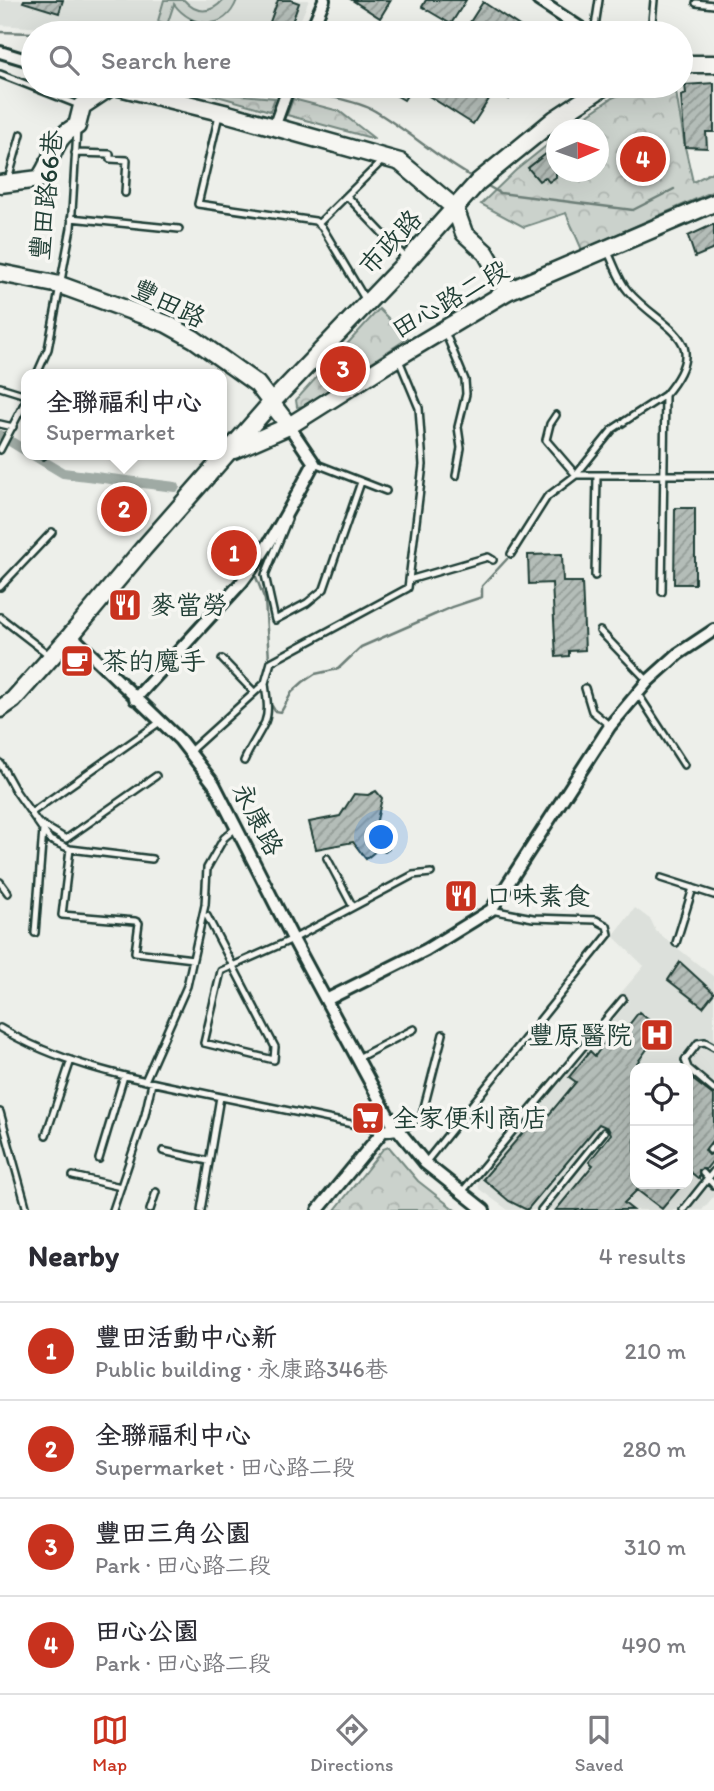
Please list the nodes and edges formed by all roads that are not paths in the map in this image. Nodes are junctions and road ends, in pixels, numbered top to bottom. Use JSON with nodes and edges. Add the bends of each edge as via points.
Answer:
{"nodes":[{"id":1,"x":324,"y":0,"type":"edge"},
{"id":2,"x":538,"y":0,"type":"edge"},
{"id":3,"x":599,"y":0,"type":"edge"},
{"id":4,"x":654,"y":0,"type":"edge"},
{"id":5,"x":696,"y":3,"type":"dead end"},
{"id":6,"x":714,"y":5,"type":"edge"},
{"id":7,"x":315,"y":21,"type":"edge"},
{"id":8,"x":570,"y":21,"type":"edge"},
{"id":9,"x":596,"y":21,"type":"edge"},
{"id":10,"x":652,"y":21,"type":"edge"},
{"id":11,"x":0,"y":52,"type":"edge"},
{"id":12,"x":21,"y":58,"type":"edge"},
{"id":13,"x":693,"y":64,"type":"edge"},
{"id":14,"x":714,"y":64,"type":"edge"},
{"id":15,"x":0,"y":74,"type":"edge"},
{"id":16,"x":21,"y":82,"type":"edge"},
{"id":17,"x":62,"y":98,"type":"edge"},
{"id":18,"x":94,"y":98,"type":"edge"},
{"id":19,"x":162,"y":98,"type":"edge"},
{"id":20,"x":285,"y":98,"type":"edge"},
{"id":21,"x":587,"y":98,"type":"edge"},
{"id":22,"x":82,"y":106,"type":"junction"},
{"id":23,"x":220,"y":112,"type":"junction"},
{"id":24,"x":77,"y":127,"type":"junction"},
{"id":25,"x":274,"y":127,"type":"junction"},
{"id":26,"x":21,"y":134,"type":"dead end"},
{"id":27,"x":75,"y":153,"type":"junction"},
{"id":28,"x":386,"y":158,"type":"junction"},
{"id":29,"x":4,"y":184,"type":"edge"},
{"id":30,"x":125,"y":193,"type":"dead end"},
{"id":31,"x":347,"y":196,"type":"junction"},
{"id":32,"x":714,"y":203,"type":"edge"},
{"id":33,"x":455,"y":208,"type":"junction"},
{"id":34,"x":71,"y":218,"type":"junction"},
{"id":35,"x":318,"y":225,"type":"junction"},
{"id":36,"x":179,"y":229,"type":"dead end"},
{"id":37,"x":606,"y":249,"type":"junction"},
{"id":38,"x":408,"y":260,"type":"junction"},
{"id":39,"x":0,"y":273,"type":"edge"},
{"id":40,"x":60,"y":285,"type":"junction"},
{"id":41,"x":508,"y":291,"type":"junction"},
{"id":42,"x":367,"y":301,"type":"junction"},
{"id":43,"x":444,"y":329,"type":"junction"},
{"id":44,"x":398,"y":357,"type":"junction"},
{"id":45,"x":39,"y":369,"type":"edge"},
{"id":46,"x":0,"y":387,"type":"edge"},
{"id":47,"x":21,"y":395,"type":"edge"},
{"id":48,"x":665,"y":395,"type":"junction"},
{"id":49,"x":272,"y":402,"type":"junction"},
{"id":50,"x":21,"y":409,"type":"edge"},
{"id":51,"x":556,"y":415,"type":"dead end"},
{"id":52,"x":0,"y":424,"type":"edge"},
{"id":53,"x":289,"y":426,"type":"junction"},
{"id":54,"x":13,"y":427,"type":"junction"},
{"id":55,"x":227,"y":447,"type":"edge"},
{"id":56,"x":227,"y":448,"type":"edge"},
{"id":57,"x":0,"y":450,"type":"edge"},
{"id":58,"x":216,"y":460,"type":"edge"},
{"id":59,"x":314,"y":463,"type":"junction"},
{"id":60,"x":576,"y":475,"type":"junction"},
{"id":61,"x":714,"y":475,"type":"edge"},
{"id":62,"x":456,"y":476,"type":"dead end"},
{"id":63,"x":597,"y":476,"type":"junction"},
{"id":64,"x":663,"y":476,"type":"junction"},
{"id":65,"x":361,"y":482,"type":"junction"},
{"id":66,"x":386,"y":491,"type":"dead end"},
{"id":67,"x":295,"y":499,"type":"junction"},
{"id":68,"x":52,"y":532,"type":"dead end"},
{"id":69,"x":511,"y":554,"type":"dead end"},
{"id":70,"x":493,"y":560,"type":"dead end"},
{"id":71,"x":595,"y":576,"type":"dead end"},
{"id":72,"x":409,"y":580,"type":"junction"},
{"id":73,"x":0,"y":587,"type":"edge"},
{"id":74,"x":662,"y":592,"type":"dead end"},
{"id":75,"x":0,"y":617,"type":"edge"},
{"id":76,"x":714,"y":630,"type":"edge"},
{"id":77,"x":600,"y":631,"type":"dead end"},
{"id":78,"x":71,"y":635,"type":"junction"},
{"id":79,"x":51,"y":657,"type":"junction"},
{"id":80,"x":222,"y":659,"type":"dead end"},
{"id":81,"x":648,"y":681,"type":"junction"},
{"id":82,"x":265,"y":683,"type":"junction"},
{"id":83,"x":584,"y":688,"type":"dead end"},
{"id":84,"x":254,"y":692,"type":"junction"},
{"id":85,"x":638,"y":694,"type":"junction"},
{"id":86,"x":135,"y":698,"type":"junction"},
{"id":87,"x":0,"y":709,"type":"edge"},
{"id":88,"x":160,"y":722,"type":"junction"},
{"id":89,"x":610,"y":726,"type":"junction"},
{"id":90,"x":190,"y":751,"type":"junction"},
{"id":91,"x":244,"y":761,"type":"dead end"},
{"id":92,"x":0,"y":763,"type":"edge"},
{"id":93,"x":684,"y":765,"type":"dead end"},
{"id":94,"x":156,"y":776,"type":"dead end"},
{"id":95,"x":31,"y":813,"type":"junction"},
{"id":96,"x":37,"y":821,"type":"junction"},
{"id":97,"x":237,"y":827,"type":"junction"},
{"id":98,"x":43,"y":831,"type":"junction"},
{"id":99,"x":70,"y":849,"type":"junction"},
{"id":100,"x":327,"y":858,"type":"dead end"},
{"id":101,"x":152,"y":859,"type":"dead end"},
{"id":102,"x":431,"y":873,"type":"dead end"},
{"id":103,"x":661,"y":878,"type":"dead end"},
{"id":104,"x":0,"y":882,"type":"edge"},
{"id":105,"x":693,"y":888,"type":"junction"},
{"id":106,"x":8,"y":893,"type":"dead end"},
{"id":107,"x":714,"y":895,"type":"edge"},
{"id":108,"x":353,"y":907,"type":"junction"},
{"id":109,"x":491,"y":910,"type":"junction"},
{"id":110,"x":207,"y":916,"type":"dead end"},
{"id":111,"x":35,"y":933,"type":"dead end"},
{"id":112,"x":293,"y":939,"type":"junction"},
{"id":113,"x":676,"y":943,"type":"dead end"},
{"id":114,"x":193,"y":959,"type":"junction"},
{"id":115,"x":233,"y":968,"type":"junction"},
{"id":116,"x":623,"y":999,"type":"dead end"},
{"id":117,"x":326,"y":1000,"type":"junction"},
{"id":118,"x":0,"y":1028,"type":"edge"},
{"id":119,"x":414,"y":1029,"type":"dead end"},
{"id":120,"x":443,"y":1034,"type":"dead end"},
{"id":121,"x":714,"y":1047,"type":"edge"},
{"id":122,"x":357,"y":1058,"type":"junction"},
{"id":123,"x":71,"y":1060,"type":"junction"},
{"id":124,"x":686,"y":1063,"type":"edge"},
{"id":125,"x":693,"y":1072,"type":"edge"},
{"id":126,"x":124,"y":1076,"type":"junction"},
{"id":127,"x":145,"y":1081,"type":"junction"},
{"id":128,"x":152,"y":1083,"type":"junction"},
{"id":129,"x":714,"y":1090,"type":"edge"},
{"id":130,"x":220,"y":1097,"type":"junction"},
{"id":131,"x":0,"y":1112,"type":"edge"},
{"id":132,"x":397,"y":1129,"type":"junction"},
{"id":133,"x":383,"y":1131,"type":"junction"},
{"id":134,"x":604,"y":1132,"type":"dead end"},
{"id":135,"x":46,"y":1135,"type":"dead end"},
{"id":136,"x":163,"y":1151,"type":"dead end"},
{"id":137,"x":99,"y":1159,"type":"dead end"},
{"id":138,"x":208,"y":1161,"type":"junction"},
{"id":139,"x":425,"y":1163,"type":"junction"},
{"id":140,"x":714,"y":1171,"type":"edge"},
{"id":141,"x":703,"y":1173,"type":"dead end"},
{"id":142,"x":73,"y":1176,"type":"dead end"},
{"id":143,"x":709,"y":1178,"type":"junction"},
{"id":144,"x":714,"y":1185,"type":"edge"},
{"id":145,"x":121,"y":1188,"type":"junction"},
{"id":146,"x":156,"y":1192,"type":"dead end"},
{"id":147,"x":462,"y":1192,"type":"junction"},
{"id":148,"x":480,"y":1209,"type":"edge"},
{"id":149,"x":27,"y":1210,"type":"edge"},
{"id":150,"x":113,"y":1210,"type":"edge"},
{"id":151,"x":150,"y":1210,"type":"edge"},
{"id":152,"x":201,"y":1210,"type":"edge"},
{"id":153,"x":318,"y":1210,"type":"edge"},
{"id":154,"x":541,"y":1210,"type":"edge"},
{"id":155,"x":683,"y":1210,"type":"edge"}],
"edges":[{"from":1,"to":7,"type":"street"},
{"from":2,"to":8,"type":"street"},
{"from":3,"to":9,"type":"lane"},
{"from":4,"to":10,"type":"lane"},
{"from":5,"to":6,"type":"lane"},
{"from":11,"to":12,"type":"street"},
{"from":13,"to":14,"type":"street"},
{"from":15,"to":16,"type":"lane"},
{"from":17,"to":22,"type":"lane"},
{"from":18,"to":22,"type":"street","name":"豐田路66巷"},
{"from":19,"to":23,"type":"street"},
{"from":20,"to":25,"type":"street"},
{"from":21,"to":33,"type":"street","name":"市政路","via":[[483,177]]},
{"from":22,"to":24,"type":"street","name":"豐田路66巷"},
{"from":23,"to":25,"type":"street"},
{"from":23,"to":35,"type":"lane","via":[[198,204]]},
{"from":24,"to":27,"type":"lane","name":"豐田路66巷"},
{"from":24,"to":29,"type":"street","via":[[57,140],[48,168],[39,179]]},
{"from":25,"to":28,"type":"street"},
{"from":26,"to":29,"type":"lane"},
{"from":27,"to":30,"type":"lane","via":[[110,154],[110,159],[127,160]]},
{"from":27,"to":34,"type":"lane","name":"豐田路66巷"},
{"from":28,"to":31,"type":"lane"},
{"from":28,"to":33,"type":"street","via":[[400,163]]},
{"from":31,"to":35,"type":"lane"},
{"from":31,"to":38,"type":"lane"},
{"from":32,"to":37,"type":"street","name":"田心路二段"},
{"from":33,"to":38,"type":"street","name":"市政路"},
{"from":33,"to":41,"type":"street","via":[[464,233],[486,253]]},
{"from":34,"to":36,"type":"lane"},
{"from":34,"to":40,"type":"lane","name":"豐田路66巷"},
{"from":35,"to":42,"type":"lane"},
{"from":37,"to":41,"type":"street","name":"田心路二段"},
{"from":37,"to":48,"type":"lane","via":[[627,289],[692,347],[692,365]]},
{"from":38,"to":42,"type":"street","name":"市政路"},
{"from":39,"to":40,"type":"street","name":"豐田路"},
{"from":40,"to":45,"type":"lane","name":"豐田路66巷","via":[[48,349]]},
{"from":40,"to":49,"type":"street","name":"豐田路","via":[[167,324],[257,384]]},
{"from":41,"to":43,"type":"street","name":"田心路二段"},
{"from":42,"to":49,"type":"street","name":"市政路"},
{"from":43,"to":44,"type":"street","name":"田心路二段"},
{"from":43,"to":62,"type":"lane","via":[[465,380]]},
{"from":44,"to":53,"type":"street","name":"田心路二段"},
{"from":44,"to":72,"type":"lane","via":[[419,408],[423,464]]},
{"from":46,"to":47,"type":"lane"},
{"from":48,"to":60,"type":"lane","via":[[613,429]]},
{"from":48,"to":64,"type":"lane"},
{"from":49,"to":53,"type":"street","name":"豐田路"},
{"from":49,"to":55,"type":"street","name":"市政路"},
{"from":50,"to":54,"type":"lane"},
{"from":51,"to":60,"type":"lane","via":[[546,440]]},
{"from":52,"to":54,"type":"lane"},
{"from":53,"to":56,"type":"street","name":"田心路二段"},
{"from":53,"to":59,"type":"street"},
{"from":54,"to":57,"type":"lane"},
{"from":58,"to":78,"type":"street","name":"田心路二段"},
{"from":59,"to":65,"type":"lane"},
{"from":59,"to":67,"type":"street"},
{"from":60,"to":63,"type":"lane"},
{"from":60,"to":69,"type":"lane","via":[[547,497]]},
{"from":61,"to":64,"type":"lane"},
{"from":63,"to":64,"type":"lane"},
{"from":63,"to":71,"type":"lane"},
{"from":64,"to":74,"type":"lane"},
{"from":65,"to":66,"type":"lane"},
{"from":65,"to":67,"type":"lane","via":[[324,589],[275,620],[265,575]]},
{"from":67,"to":86,"type":"street","via":[[253,567]]},
{"from":68,"to":73,"type":"lane"},
{"from":70,"to":72,"type":"lane","via":[[488,557]]},
{"from":72,"to":82,"type":"lane","via":[[408,588],[271,662]]},
{"from":75,"to":79,"type":"lane"},
{"from":76,"to":81,"type":"street"},
{"from":77,"to":81,"type":"lane"},
{"from":78,"to":79,"type":"street","name":"田心路二段"},
{"from":78,"to":86,"type":"street","name":"永康路"},
{"from":79,"to":87,"type":"street","name":"田心路二段"},
{"from":80,"to":84,"type":"lane"},
{"from":81,"to":85,"type":"street"},
{"from":82,"to":84,"type":"lane"},
{"from":82,"to":91,"type":"lane","via":[[266,720]]},
{"from":83,"to":89,"type":"lane","via":[[592,711]]},
{"from":84,"to":90,"type":"lane"},
{"from":85,"to":89,"type":"street"},
{"from":85,"to":93,"type":"lane"},
{"from":86,"to":88,"type":"street","name":"永康路"},
{"from":88,"to":90,"type":"street","name":"永康路"},
{"from":88,"to":95,"type":"lane"},
{"from":89,"to":109,"type":"street"},
{"from":90,"to":97,"type":"street","name":"永康路"},
{"from":92,"to":95,"type":"lane"},
{"from":94,"to":96,"type":"lane","via":[[66,838]]},
{"from":95,"to":96,"type":"lane"},
{"from":96,"to":98,"type":"lane"},
{"from":97,"to":112,"type":"street","name":"永康路"},
{"from":97,"to":114,"type":"lane","via":[[224,838],[207,868],[205,905]]},
{"from":98,"to":99,"type":"lane","via":[[50,840]]},
{"from":98,"to":111,"type":"lane"},
{"from":99,"to":101,"type":"lane"},
{"from":99,"to":114,"type":"lane","via":[[62,915],[135,921],[139,923],[135,952]]},
{"from":100,"to":108,"type":"lane"},
{"from":102,"to":108,"type":"lane","via":[[413,875]]},
{"from":103,"to":105,"type":"lane"},
{"from":104,"to":106,"type":"lane"},
{"from":105,"to":107,"type":"lane"},
{"from":105,"to":113,"type":"lane"},
{"from":108,"to":112,"type":"lane"},
{"from":109,"to":117,"type":"street","via":[[426,950]]},
{"from":109,"to":139,"type":"lane","via":[[533,918],[596,920],[607,926],[609,934]]},
{"from":110,"to":115,"type":"lane"},
{"from":112,"to":115,"type":"lane"},
{"from":112,"to":117,"type":"street","name":"永康路"},
{"from":114,"to":127,"type":"lane","via":[[187,986]]},
{"from":115,"to":115,"type":"lane","via":[[275,1047],[274,1060],[204,1043],[221,971]]},
{"from":116,"to":147,"type":"lane"},
{"from":117,"to":122,"type":"street","name":"永康路"},
{"from":118,"to":123,"type":"lane"},
{"from":119,"to":122,"type":"lane"},
{"from":120,"to":132,"type":"lane","via":[[422,1115]]},
{"from":121,"to":124,"type":"lane","via":[[698,1043]]},
{"from":122,"to":132,"type":"street","name":"永康路"},
{"from":123,"to":126,"type":"lane"},
{"from":123,"to":135,"type":"lane"},
{"from":125,"to":129,"type":"lane"},
{"from":126,"to":127,"type":"lane"},
{"from":126,"to":137,"type":"lane"},
{"from":127,"to":128,"type":"lane"},
{"from":128,"to":130,"type":"lane"},
{"from":128,"to":145,"type":"lane"},
{"from":130,"to":133,"type":"lane"},
{"from":130,"to":138,"type":"lane"},
{"from":131,"to":149,"type":"lane"},
{"from":132,"to":133,"type":"street"},
{"from":132,"to":139,"type":"street","name":"永康路"},
{"from":133,"to":153,"type":"street"},
{"from":134,"to":154,"type":"lane"},
{"from":136,"to":138,"type":"lane"},
{"from":138,"to":152,"type":"lane"},
{"from":139,"to":147,"type":"street","name":"永康路"},
{"from":140,"to":143,"type":"lane"},
{"from":141,"to":143,"type":"lane"},
{"from":142,"to":145,"type":"lane"},
{"from":143,"to":144,"type":"lane"},
{"from":143,"to":155,"type":"lane"},
{"from":145,"to":150,"type":"lane"},
{"from":146,"to":151,"type":"lane"},
{"from":147,"to":148,"type":"street","name":"永康路"}]}
